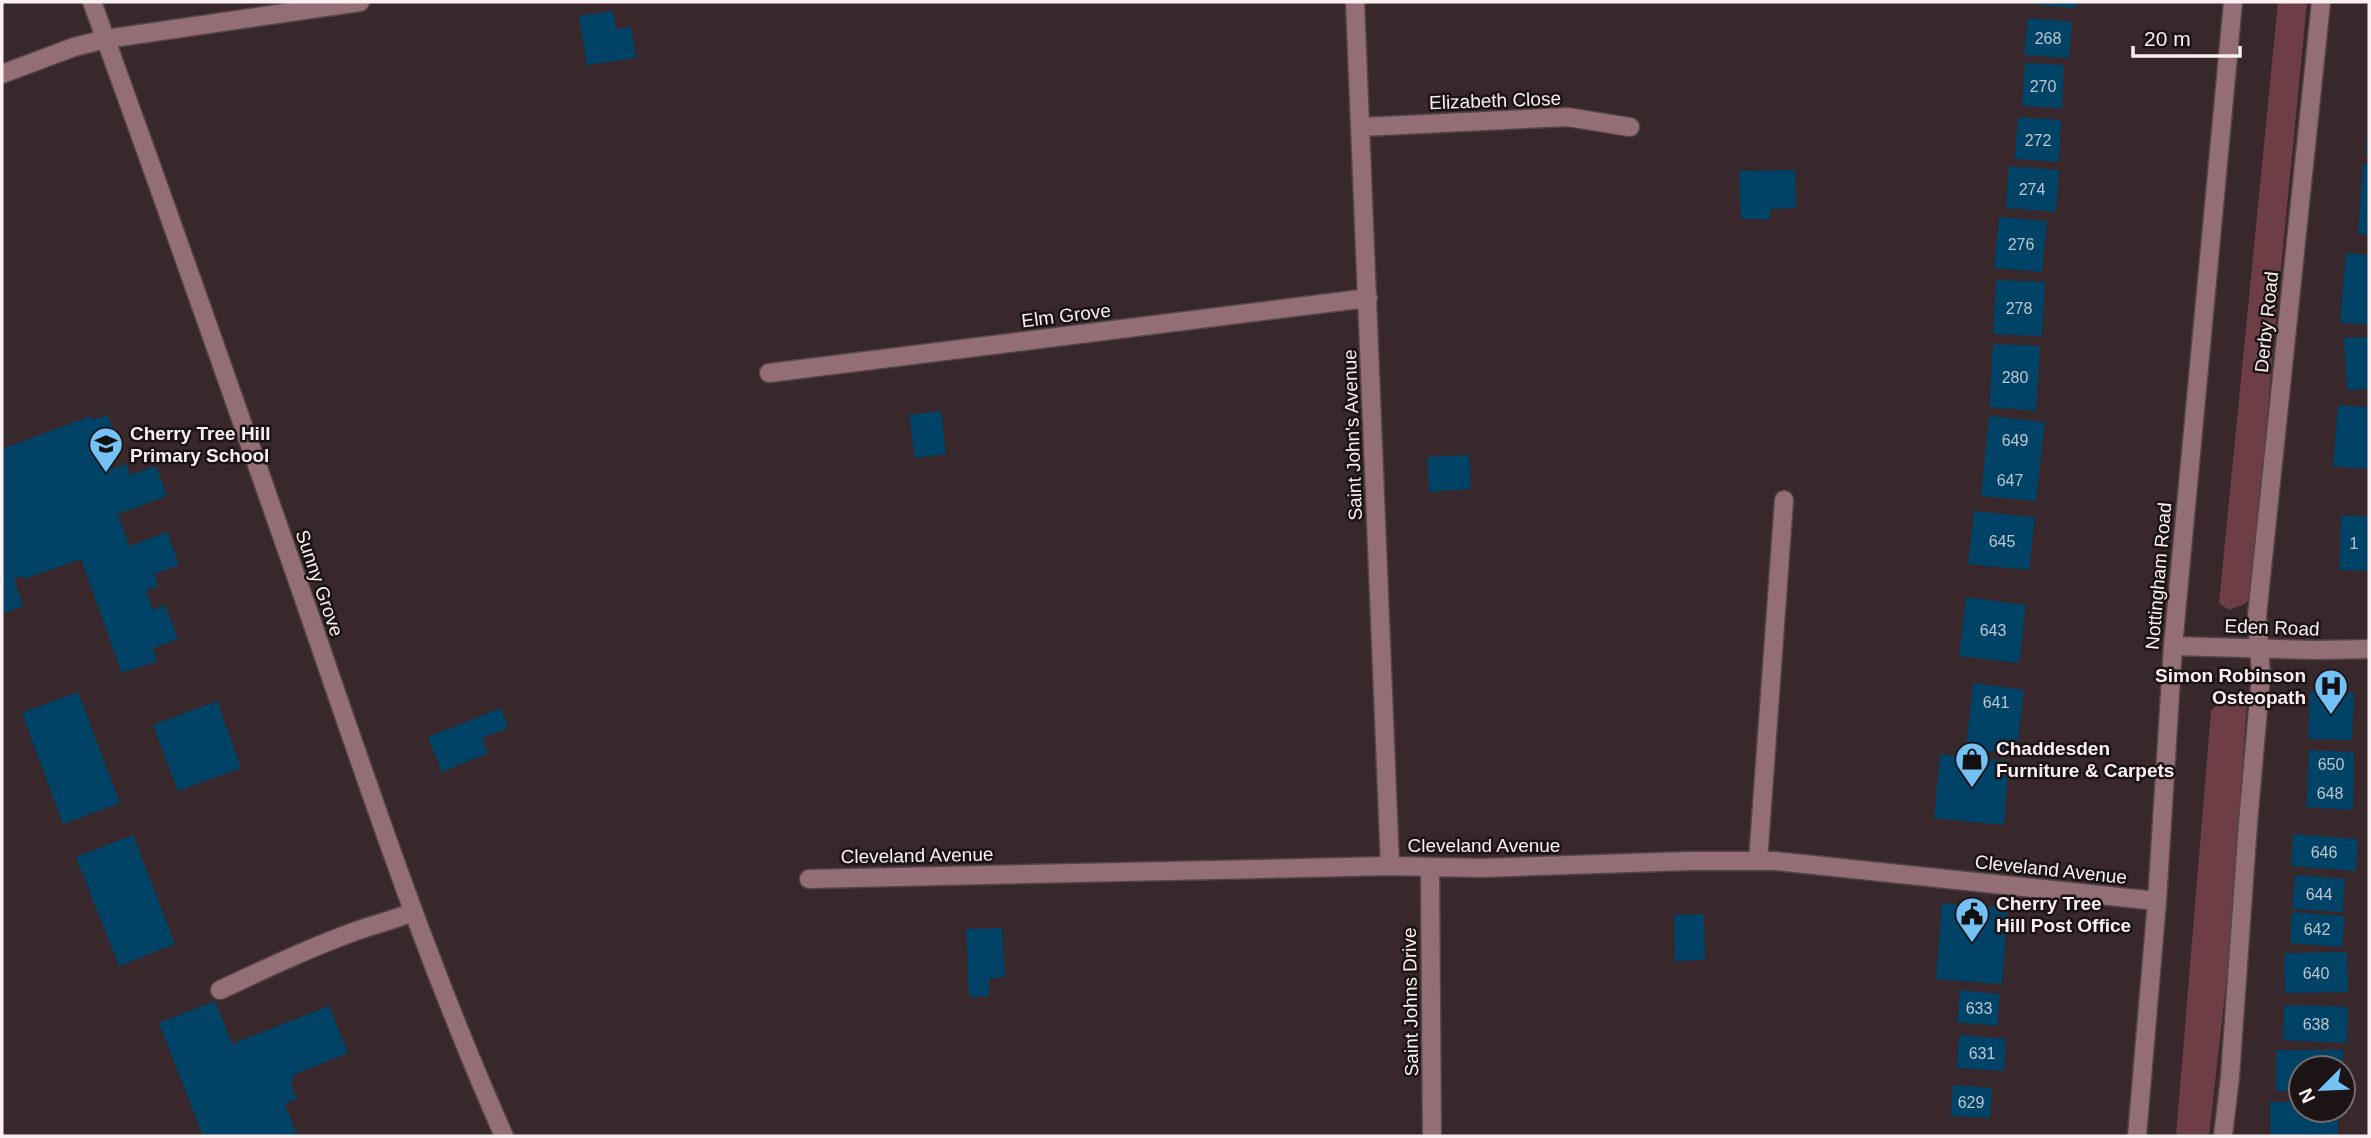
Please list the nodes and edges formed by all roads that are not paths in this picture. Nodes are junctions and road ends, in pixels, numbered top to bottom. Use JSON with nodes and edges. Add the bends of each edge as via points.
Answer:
{"nodes":[{"id":1,"x":92,"y":2,"type":"edge"},
{"id":2,"x":360,"y":2,"type":"edge"},
{"id":3,"x":1355,"y":2,"type":"edge"},
{"id":4,"x":2233,"y":2,"type":"edge"},
{"id":5,"x":2321,"y":2,"type":"edge"},
{"id":6,"x":106,"y":39,"type":"junction"},
{"id":7,"x":2,"y":74,"type":"edge"},
{"id":8,"x":1362,"y":127,"type":"junction"},
{"id":9,"x":1630,"y":127,"type":"dead end"},
{"id":10,"x":1368,"y":298,"type":"junction"},
{"id":11,"x":769,"y":373,"type":"dead end"},
{"id":12,"x":1784,"y":500,"type":"dead end"},
{"id":13,"x":2173,"y":646,"type":"junction"},
{"id":14,"x":2259,"y":648,"type":"junction"},
{"id":15,"x":2369,"y":649,"type":"edge"},
{"id":16,"x":1758,"y":861,"type":"junction"},
{"id":17,"x":1390,"y":866,"type":"junction"},
{"id":18,"x":1430,"y":868,"type":"junction"},
{"id":19,"x":809,"y":879,"type":"dead end"},
{"id":20,"x":2157,"y":901,"type":"junction"},
{"id":21,"x":413,"y":912,"type":"junction"},
{"id":22,"x":220,"y":990,"type":"dead end"},
{"id":23,"x":505,"y":1136,"type":"edge"},
{"id":24,"x":1432,"y":1136,"type":"edge"},
{"id":25,"x":2137,"y":1136,"type":"edge"},
{"id":26,"x":2223,"y":1136,"type":"edge"}],
"edges":[{"from":1,"to":6,"type":"street","name":"Sunny Grove"},
{"from":2,"to":6,"type":"street"},
{"from":3,"to":8,"type":"street","name":"Saint John's Avenue"},
{"from":4,"to":13,"type":"street","name":"Nottingham Road"},
{"from":5,"to":14,"type":"street","name":"Derby Road","via":[[2257,616]]},
{"from":6,"to":7,"type":"street"},
{"from":6,"to":21,"type":"street","name":"Sunny Grove"},
{"from":8,"to":9,"type":"street","name":"Elizabeth Close","via":[[1567,117]]},
{"from":8,"to":10,"type":"street","name":"Saint John's Avenue"},
{"from":10,"to":11,"type":"street","name":"Elm Grove"},
{"from":10,"to":17,"type":"street","name":"Saint John's Avenue"},
{"from":12,"to":16,"type":"street"},
{"from":13,"to":14,"type":"street","name":"Eden Road"},
{"from":13,"to":20,"type":"street","name":"Nottingham Road"},
{"from":14,"to":15,"type":"street","name":"Eden Road"},
{"from":14,"to":26,"type":"street","via":[[2261,675]]},
{"from":16,"to":18,"type":"street","name":"Cleveland Avenue"},
{"from":16,"to":20,"type":"street","name":"Cleveland Avenue"},
{"from":17,"to":18,"type":"street","name":"Cleveland Avenue"},
{"from":17,"to":19,"type":"street","name":"Cleveland Avenue"},
{"from":18,"to":24,"type":"street","name":"Saint Johns Drive"},
{"from":20,"to":25,"type":"street","name":"Nottingham Road"},
{"from":21,"to":22,"type":"street","via":[[303,952]]},
{"from":21,"to":23,"type":"street","name":"Sunny Grove"}]}
